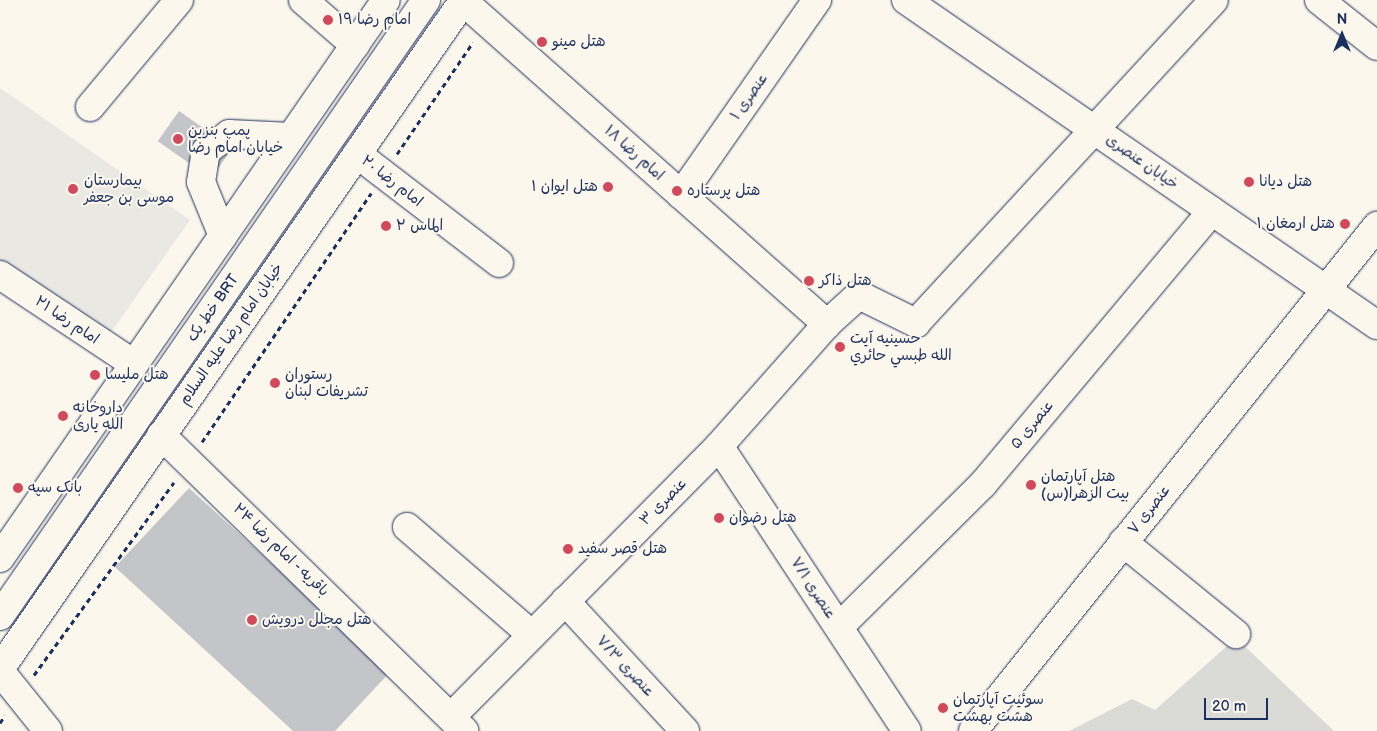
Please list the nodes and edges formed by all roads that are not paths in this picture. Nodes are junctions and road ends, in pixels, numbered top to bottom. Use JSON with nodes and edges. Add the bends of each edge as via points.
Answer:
{"nodes":[{"id":1,"x":179,"y":0,"type":"edge"},
{"id":2,"x":303,"y":0,"type":"edge"},
{"id":3,"x":386,"y":0,"type":"edge"},
{"id":4,"x":418,"y":0,"type":"edge"},
{"id":5,"x":426,"y":0,"type":"edge"},
{"id":6,"x":464,"y":0,"type":"edge"},
{"id":7,"x":817,"y":0,"type":"edge"},
{"id":8,"x":906,"y":0,"type":"edge"},
{"id":9,"x":1214,"y":0,"type":"edge"},
{"id":10,"x":1319,"y":0,"type":"edge"},
{"id":11,"x":355,"y":45,"type":"junction"},
{"id":12,"x":1377,"y":46,"type":"edge"},
{"id":13,"x":90,"y":107,"type":"dead end"},
{"id":14,"x":1094,"y":129,"type":"junction"},
{"id":15,"x":291,"y":137,"type":"junction"},
{"id":16,"x":357,"y":154,"type":"junction"},
{"id":17,"x":681,"y":195,"type":"junction"},
{"id":18,"x":1212,"y":210,"type":"junction"},
{"id":19,"x":1377,"y":226,"type":"edge"},
{"id":20,"x":222,"y":236,"type":"junction"},
{"id":21,"x":499,"y":264,"type":"dead end"},
{"id":22,"x":0,"y":275,"type":"edge"},
{"id":23,"x":1323,"y":288,"type":"junction"},
{"id":24,"x":827,"y":324,"type":"junction"},
{"id":25,"x":1377,"y":325,"type":"edge"},
{"id":26,"x":134,"y":364,"type":"junction"},
{"id":27,"x":161,"y":435,"type":"junction"},
{"id":28,"x":719,"y":446,"type":"junction"},
{"id":29,"x":407,"y":527,"type":"dead end"},
{"id":30,"x":1123,"y":542,"type":"junction"},
{"id":31,"x":0,"y":558,"type":"edge"},
{"id":32,"x":565,"y":601,"type":"junction"},
{"id":33,"x":0,"y":602,"type":"edge"},
{"id":34,"x":0,"y":616,"type":"edge"},
{"id":35,"x":839,"y":628,"type":"junction"},
{"id":36,"x":532,"y":634,"type":"junction"},
{"id":37,"x":1236,"y":634,"type":"dead end"},
{"id":38,"x":0,"y":670,"type":"edge"},
{"id":39,"x":458,"y":724,"type":"edge"},
{"id":40,"x":48,"y":731,"type":"edge"},
{"id":41,"x":685,"y":731,"type":"edge"},
{"id":42,"x":907,"y":731,"type":"edge"},
{"id":43,"x":973,"y":731,"type":"edge"}],
"edges":[{"from":1,"to":13,"type":"street"},
{"from":2,"to":11,"type":"street"},
{"from":3,"to":11,"type":"street"},
{"from":4,"to":33,"type":"street","name":"خط یک BRT"},
{"from":5,"to":34,"type":"street","name":"خط یک BRT"},
{"from":6,"to":16,"type":"street","name":"خیابان امام رضا علیه السلام"},
{"from":6,"to":17,"type":"street","name":"امام رضا ۱۸"},
{"from":7,"to":17,"type":"street","name":"عنصری ۱"},
{"from":8,"to":14,"type":"street","name":"خیابان عنصری"},
{"from":9,"to":14,"type":"street"},
{"from":10,"to":12,"type":"street"},
{"from":11,"to":15,"type":"street"},
{"from":14,"to":18,"type":"street","name":"خیابان عنصری"},
{"from":14,"to":24,"type":"street","name":"عنصری ۳","via":[[916,323],[860,294]]},
{"from":15,"to":20,"type":"street"},
{"from":15,"to":20,"type":"street","via":[[229,134],[206,151],[201,182]]},
{"from":16,"to":21,"type":"street","name":"امام رضا ۲۰"},
{"from":16,"to":27,"type":"street","name":"خیابان امام رضا علیه السلام"},
{"from":17,"to":24,"type":"street","name":"امام رضا ۱۸"},
{"from":18,"to":23,"type":"street","name":"خیابان عنصری"},
{"from":18,"to":35,"type":"street","name":"عنصری ۵","via":[[983,484]]},
{"from":19,"to":23,"type":"street","name":"عنصری ۷"},
{"from":20,"to":26,"type":"street"},
{"from":22,"to":26,"type":"street","name":"امام رضا ۲۱"},
{"from":23,"to":25,"type":"street","name":"خیابان عنصری"},
{"from":23,"to":30,"type":"street","name":"عنصری ۷"},
{"from":24,"to":28,"type":"street","name":"عنصری ۳"},
{"from":26,"to":31,"type":"street"},
{"from":27,"to":38,"type":"street","name":"خیابان امام رضا علیه السلام"},
{"from":27,"to":39,"type":"street","name":"باقریه - امام رضا ۲۴"},
{"from":28,"to":32,"type":"street","name":"عنصری ۳"},
{"from":28,"to":35,"type":"street","name":"عنصری ۷/۱"},
{"from":29,"to":36,"type":"street"},
{"from":30,"to":37,"type":"street"},
{"from":30,"to":43,"type":"street","name":"عنصری ۷"},
{"from":32,"to":36,"type":"street","name":"عنصری ۳"},
{"from":32,"to":41,"type":"street","name":"عنصری ۷/۳"},
{"from":35,"to":42,"type":"street","name":"عنصری ۷/۱"},
{"from":36,"to":39,"type":"street","name":"عنصری ۳"},
{"from":38,"to":40,"type":"street"}]}
